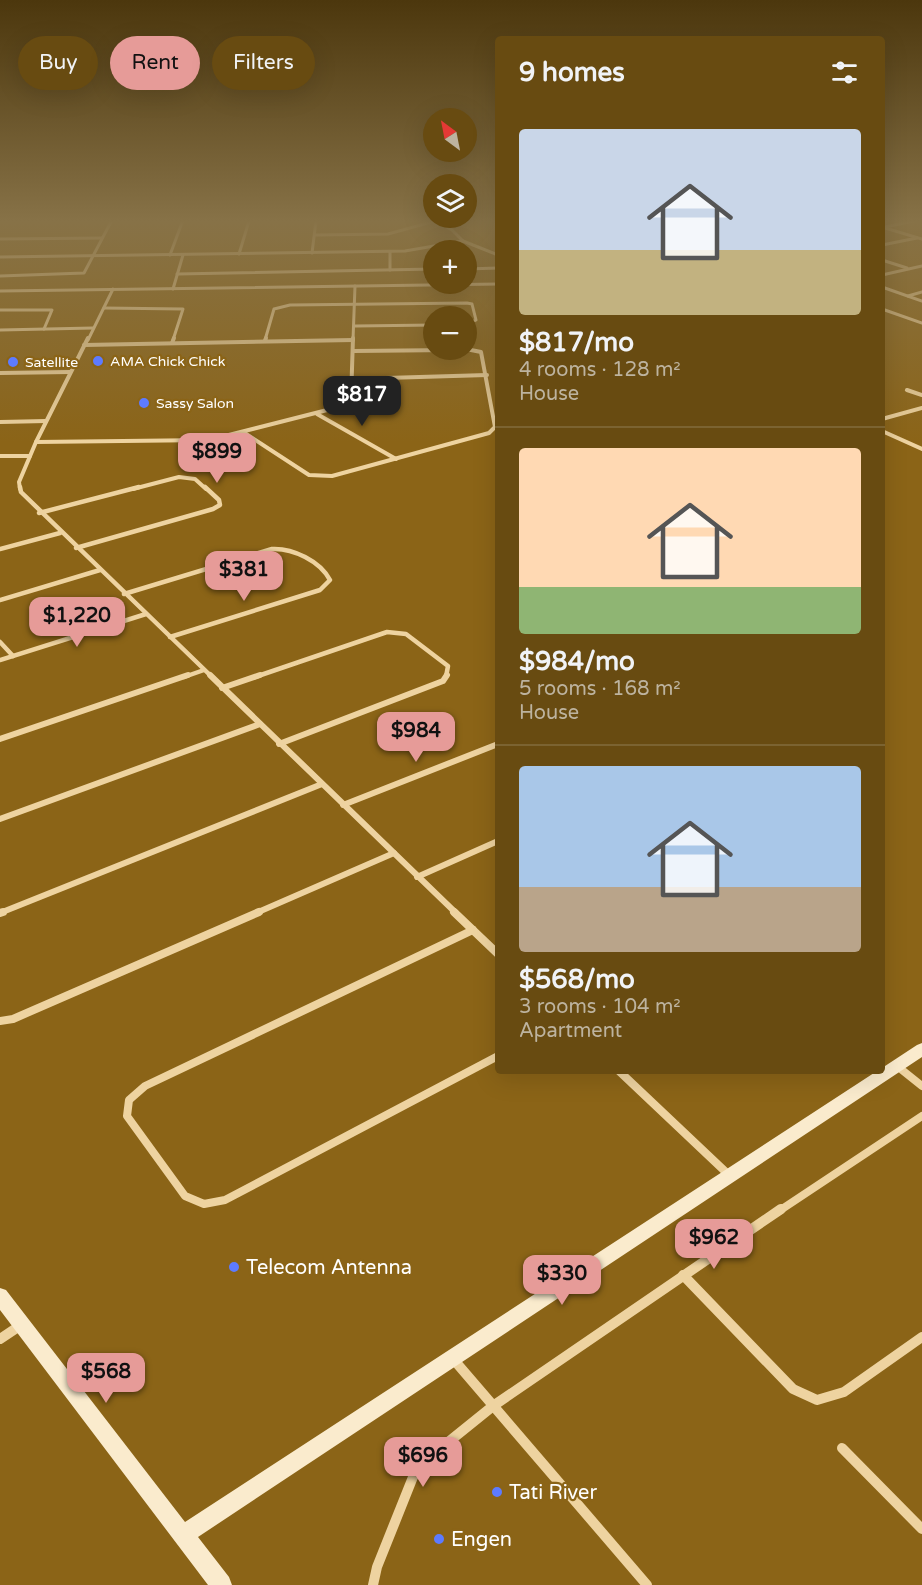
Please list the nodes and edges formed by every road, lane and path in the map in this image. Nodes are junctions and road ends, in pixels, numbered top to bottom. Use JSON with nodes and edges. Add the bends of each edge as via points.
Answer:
{"nodes":[{"id":1,"x":111,"y":294,"type":"edge"},
{"id":2,"x":355,"y":294,"type":"edge"},
{"id":3,"x":902,"y":294,"type":"edge"},
{"id":4,"x":915,"y":294,"type":"edge"},
{"id":5,"x":908,"y":296,"type":"junction"},
{"id":6,"x":922,"y":301,"type":"edge"},
{"id":7,"x":355,"y":303,"type":"junction"},
{"id":8,"x":472,"y":306,"type":"edge"},
{"id":9,"x":104,"y":308,"type":"junction"},
{"id":10,"x":0,"y":310,"type":"edge"},
{"id":11,"x":885,"y":310,"type":"edge"},
{"id":12,"x":922,"y":323,"type":"edge"},
{"id":13,"x":423,"y":325,"type":"edge"},
{"id":14,"x":355,"y":326,"type":"junction"},
{"id":15,"x":93,"y":328,"type":"junction"},
{"id":16,"x":44,"y":329,"type":"junction"},
{"id":17,"x":0,"y":330,"type":"edge"},
{"id":18,"x":353,"y":340,"type":"junction"},
{"id":19,"x":265,"y":341,"type":"junction"},
{"id":20,"x":172,"y":343,"type":"junction"},
{"id":21,"x":84,"y":345,"type":"junction"},
{"id":22,"x":423,"y":350,"type":"edge"},
{"id":23,"x":354,"y":351,"type":"junction"},
{"id":24,"x":477,"y":351,"type":"edge"},
{"id":25,"x":70,"y":372,"type":"junction"},
{"id":26,"x":0,"y":373,"type":"edge"},
{"id":27,"x":487,"y":375,"type":"junction"},
{"id":28,"x":352,"y":379,"type":"junction"},
{"id":29,"x":907,"y":390,"type":"dead end"},
{"id":30,"x":922,"y":395,"type":"edge"},
{"id":31,"x":922,"y":408,"type":"edge"},
{"id":32,"x":317,"y":414,"type":"junction"},
{"id":33,"x":885,"y":418,"type":"edge"},
{"id":34,"x":46,"y":421,"type":"junction"},
{"id":35,"x":0,"y":422,"type":"edge"},
{"id":36,"x":243,"y":432,"type":"junction"},
{"id":37,"x":885,"y":432,"type":"edge"},
{"id":38,"x":36,"y":442,"type":"junction"},
{"id":39,"x":922,"y":449,"type":"edge"},
{"id":40,"x":0,"y":456,"type":"edge"},
{"id":41,"x":30,"y":456,"type":"junction"},
{"id":42,"x":396,"y":459,"type":"junction"},
{"id":43,"x":39,"y":513,"type":"junction"},
{"id":44,"x":60,"y":532,"type":"junction"},
{"id":45,"x":76,"y":548,"type":"junction"},
{"id":46,"x":0,"y":549,"type":"edge"},
{"id":47,"x":100,"y":570,"type":"junction"},
{"id":48,"x":124,"y":594,"type":"junction"},
{"id":49,"x":0,"y":600,"type":"edge"},
{"id":50,"x":146,"y":614,"type":"junction"},
{"id":51,"x":170,"y":637,"type":"junction"},
{"id":52,"x":0,"y":642,"type":"edge"},
{"id":53,"x":14,"y":656,"type":"junction"},
{"id":54,"x":0,"y":660,"type":"edge"},
{"id":55,"x":204,"y":670,"type":"junction"},
{"id":56,"x":222,"y":688,"type":"junction"},
{"id":57,"x":260,"y":724,"type":"junction"},
{"id":58,"x":0,"y":740,"type":"edge"},
{"id":59,"x":279,"y":744,"type":"junction"},
{"id":60,"x":495,"y":745,"type":"edge"},
{"id":61,"x":322,"y":784,"type":"junction"},
{"id":62,"x":343,"y":805,"type":"junction"},
{"id":63,"x":0,"y":819,"type":"edge"},
{"id":64,"x":495,"y":842,"type":"edge"},
{"id":65,"x":394,"y":853,"type":"junction"},
{"id":66,"x":417,"y":877,"type":"junction"},
{"id":67,"x":0,"y":913,"type":"edge"},
{"id":68,"x":473,"y":930,"type":"junction"},
{"id":69,"x":495,"y":951,"type":"edge"},
{"id":70,"x":0,"y":1021,"type":"edge"},
{"id":71,"x":922,"y":1049,"type":"edge"},
{"id":72,"x":495,"y":1058,"type":"edge"},
{"id":73,"x":896,"y":1066,"type":"junction"},
{"id":74,"x":885,"y":1073,"type":"edge"},
{"id":75,"x":622,"y":1074,"type":"edge"},
{"id":76,"x":884,"y":1074,"type":"edge"},
{"id":77,"x":922,"y":1086,"type":"edge"},
{"id":78,"x":922,"y":1116,"type":"edge"},
{"id":79,"x":730,"y":1176,"type":"junction"},
{"id":80,"x":683,"y":1275,"type":"junction"},
{"id":81,"x":0,"y":1296,"type":"edge"},
{"id":82,"x":22,"y":1324,"type":"junction"},
{"id":83,"x":922,"y":1336,"type":"edge"},
{"id":84,"x":0,"y":1339,"type":"edge"},
{"id":85,"x":451,"y":1357,"type":"junction"},
{"id":86,"x":493,"y":1406,"type":"junction"},
{"id":87,"x":842,"y":1448,"type":"dead end"},
{"id":88,"x":922,"y":1529,"type":"edge"},
{"id":89,"x":183,"y":1535,"type":"junction"},
{"id":90,"x":221,"y":1585,"type":"edge"},
{"id":91,"x":373,"y":1585,"type":"edge"},
{"id":92,"x":647,"y":1585,"type":"edge"}],
"edges":[{"from":1,"to":9,"type":"street"},
{"from":2,"to":7,"type":"street"},
{"from":3,"to":5,"type":"street"},
{"from":4,"to":5,"type":"street"},
{"from":5,"to":6,"type":"street"},
{"from":7,"to":8,"type":"street"},
{"from":7,"to":14,"type":"street"},
{"from":7,"to":19,"type":"street","via":[[277,307]]},
{"from":9,"to":15,"type":"street"},
{"from":9,"to":20,"type":"street","via":[[183,309]]},
{"from":10,"to":16,"type":"street","via":[[53,310]]},
{"from":11,"to":12,"type":"street"},
{"from":13,"to":14,"type":"street"},
{"from":14,"to":18,"type":"street"},
{"from":15,"to":16,"type":"street"},
{"from":15,"to":21,"type":"street"},
{"from":16,"to":17,"type":"street"},
{"from":18,"to":19,"type":"street"},
{"from":18,"to":23,"type":"street"},
{"from":19,"to":20,"type":"street"},
{"from":20,"to":21,"type":"street"},
{"from":21,"to":25,"type":"street"},
{"from":22,"to":23,"type":"street"},
{"from":23,"to":28,"type":"street"},
{"from":24,"to":27,"type":"street","via":[[481,352]]},
{"from":25,"to":26,"type":"street"},
{"from":25,"to":34,"type":"street"},
{"from":27,"to":28,"type":"street"},
{"from":27,"to":42,"type":"street","via":[[494,430]]},
{"from":28,"to":32,"type":"street","via":[[348,403]]},
{"from":29,"to":30,"type":"street"},
{"from":31,"to":33,"type":"street"},
{"from":32,"to":36,"type":"street"},
{"from":32,"to":42,"type":"street"},
{"from":34,"to":35,"type":"street"},
{"from":34,"to":38,"type":"street"},
{"from":36,"to":38,"type":"street","via":[[195,441]]},
{"from":36,"to":42,"type":"street","via":[[309,475],[319,477]]},
{"from":37,"to":39,"type":"street"},
{"from":38,"to":41,"type":"street"},
{"from":40,"to":41,"type":"street"},
{"from":41,"to":43,"type":"street","via":[[19,488]]},
{"from":43,"to":44,"type":"street"},
{"from":43,"to":45,"type":"street","via":[[179,477],[195,479],[219,500],[220,505],[213,509]]},
{"from":44,"to":45,"type":"street"},
{"from":44,"to":46,"type":"street"},
{"from":45,"to":47,"type":"street"},
{"from":47,"to":48,"type":"street"},
{"from":47,"to":49,"type":"street"},
{"from":48,"to":50,"type":"street"},
{"from":48,"to":51,"type":"street","via":[[285,548],[295,551],[330,580],[320,590]]},
{"from":50,"to":51,"type":"street"},
{"from":50,"to":53,"type":"street"},
{"from":51,"to":55,"type":"street"},
{"from":52,"to":53,"type":"street"},
{"from":53,"to":54,"type":"street"},
{"from":55,"to":56,"type":"street"},
{"from":55,"to":58,"type":"street"},
{"from":56,"to":57,"type":"street"},
{"from":56,"to":59,"type":"street","via":[[387,632],[406,634],[448,666],[443,681]]},
{"from":57,"to":59,"type":"street"},
{"from":57,"to":63,"type":"street"},
{"from":59,"to":61,"type":"street"},
{"from":60,"to":62,"type":"street"},
{"from":61,"to":62,"type":"street"},
{"from":61,"to":67,"type":"street"},
{"from":62,"to":65,"type":"street"},
{"from":64,"to":66,"type":"street"},
{"from":65,"to":66,"type":"street"},
{"from":65,"to":70,"type":"street","via":[[24,1015]]},
{"from":66,"to":68,"type":"street"},
{"from":68,"to":69,"type":"street"},
{"from":68,"to":72,"type":"street","via":[[145,1086],[129,1100],[127,1116],[185,1196],[204,1204],[225,1200]]},
{"from":71,"to":73,"type":"street"},
{"from":73,"to":74,"type":"street"},
{"from":73,"to":77,"type":"street"},
{"from":75,"to":79,"type":"street"},
{"from":76,"to":79,"type":"street"},
{"from":78,"to":80,"type":"street"},
{"from":79,"to":85,"type":"street"},
{"from":80,"to":83,"type":"street","via":[[793,1389],[817,1400],[844,1392]]},
{"from":80,"to":86,"type":"street"},
{"from":81,"to":82,"type":"street"},
{"from":82,"to":84,"type":"street"},
{"from":82,"to":89,"type":"street"},
{"from":85,"to":86,"type":"street"},
{"from":85,"to":89,"type":"street"},
{"from":86,"to":91,"type":"street","via":[[431,1456],[413,1477]]},
{"from":86,"to":92,"type":"street"},
{"from":87,"to":88,"type":"street"},
{"from":89,"to":90,"type":"street"}]}
